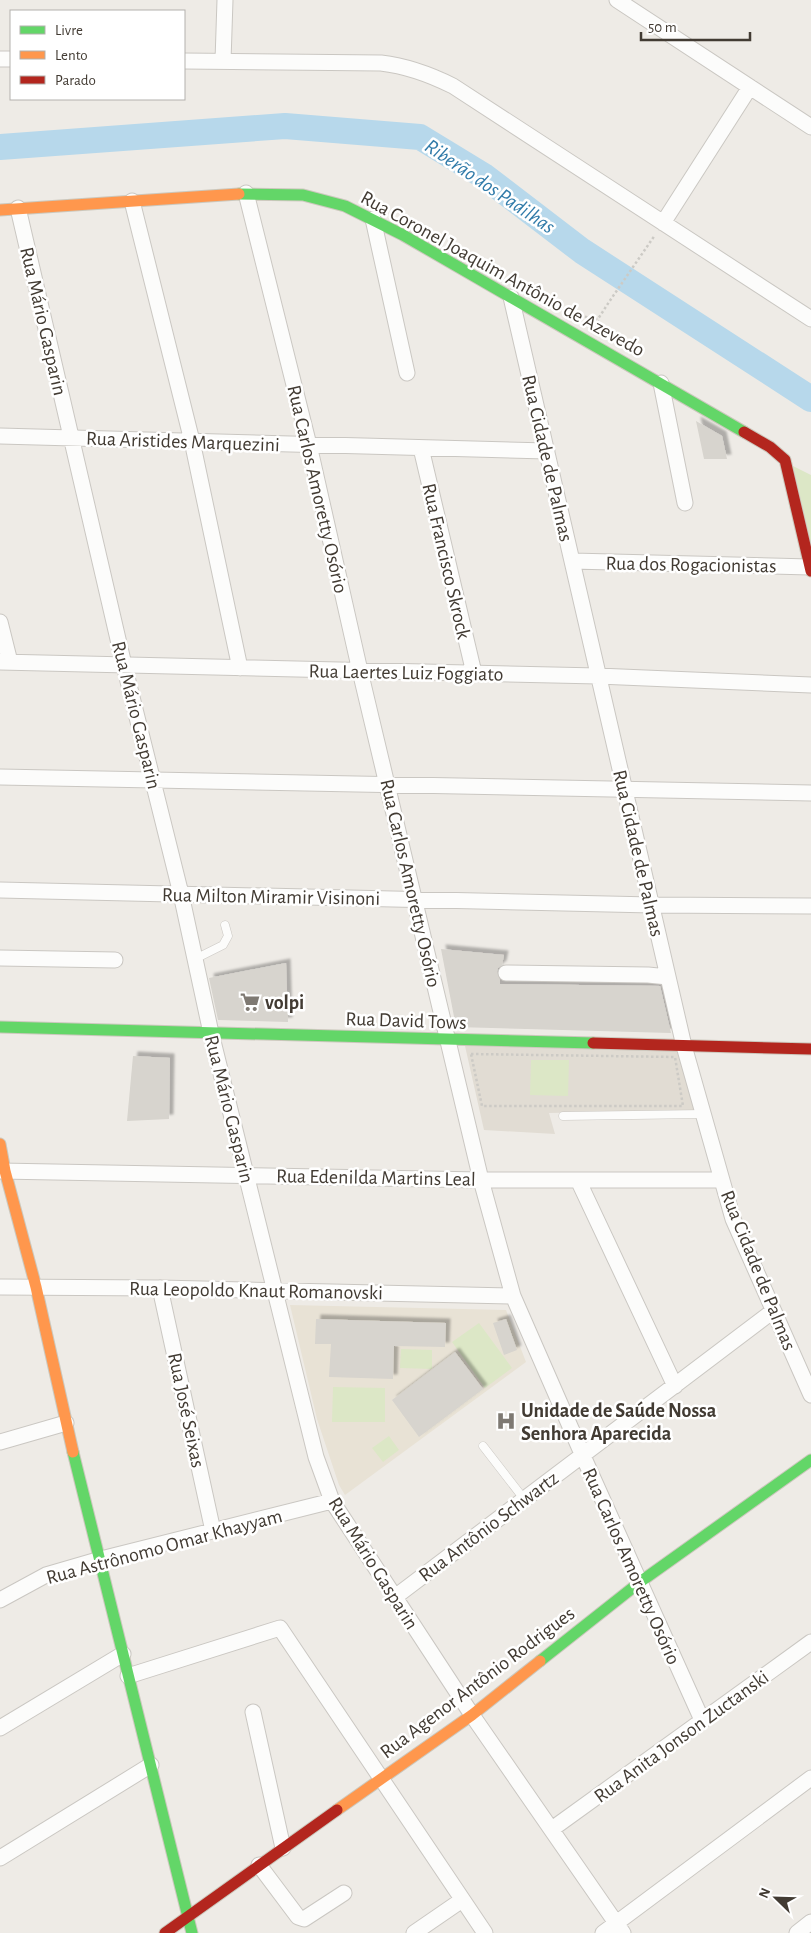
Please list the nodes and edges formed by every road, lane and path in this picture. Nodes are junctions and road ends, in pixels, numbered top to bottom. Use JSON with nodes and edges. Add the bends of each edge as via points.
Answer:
{"nodes":[{"id":1,"x":225,"y":0,"type":"edge"},
{"id":2,"x":617,"y":0,"type":"edge"},
{"id":3,"x":185,"y":61,"type":"edge"},
{"id":4,"x":223,"y":62,"type":"junction"},
{"id":5,"x":750,"y":87,"type":"junction"},
{"id":6,"x":811,"y":128,"type":"edge"},
{"id":7,"x":246,"y":193,"type":"junction"},
{"id":8,"x":132,"y":201,"type":"junction"},
{"id":9,"x":18,"y":208,"type":"junction"},
{"id":10,"x":0,"y":210,"type":"edge"},
{"id":11,"x":373,"y":219,"type":"junction"},
{"id":12,"x":663,"y":223,"type":"junction"},
{"id":13,"x":511,"y":297,"type":"junction"},
{"id":14,"x":811,"y":319,"type":"edge"},
{"id":15,"x":596,"y":346,"type":"junction"},
{"id":16,"x":407,"y":372,"type":"dead end"},
{"id":17,"x":661,"y":384,"type":"junction"},
{"id":18,"x":0,"y":436,"type":"edge"},
{"id":19,"x":71,"y":438,"type":"junction"},
{"id":20,"x":192,"y":442,"type":"junction"},
{"id":21,"x":309,"y":445,"type":"junction"},
{"id":22,"x":421,"y":448,"type":"junction"},
{"id":23,"x":547,"y":452,"type":"junction"},
{"id":24,"x":685,"y":503,"type":"dead end"},
{"id":25,"x":572,"y":561,"type":"junction"},
{"id":26,"x":811,"y":569,"type":"edge"},
{"id":27,"x":0,"y":622,"type":"edge"},
{"id":28,"x":5,"y":662,"type":"edge"},
{"id":29,"x":124,"y":665,"type":"junction"},
{"id":30,"x":240,"y":668,"type":"junction"},
{"id":31,"x":360,"y":671,"type":"junction"},
{"id":32,"x":474,"y":673,"type":"junction"},
{"id":33,"x":598,"y":676,"type":"junction"},
{"id":34,"x":811,"y":686,"type":"edge"},
{"id":35,"x":0,"y":777,"type":"edge"},
{"id":36,"x":154,"y":780,"type":"junction"},
{"id":37,"x":388,"y":785,"type":"junction"},
{"id":38,"x":625,"y":790,"type":"junction"},
{"id":39,"x":811,"y":793,"type":"edge"},
{"id":40,"x":0,"y":890,"type":"edge"},
{"id":41,"x":181,"y":894,"type":"junction"},
{"id":42,"x":414,"y":900,"type":"junction"},
{"id":43,"x":652,"y":905,"type":"junction"},
{"id":44,"x":811,"y":906,"type":"edge"},
{"id":45,"x":225,"y":925,"type":"dead end"},
{"id":46,"x":0,"y":958,"type":"edge"},
{"id":47,"x":195,"y":959,"type":"junction"},
{"id":48,"x":114,"y":960,"type":"dead end"},
{"id":49,"x":506,"y":973,"type":"dead end"},
{"id":50,"x":668,"y":977,"type":"junction"},
{"id":51,"x":0,"y":1027,"type":"edge"},
{"id":52,"x":211,"y":1033,"type":"junction"},
{"id":53,"x":448,"y":1040,"type":"junction"},
{"id":54,"x":684,"y":1046,"type":"junction"},
{"id":55,"x":811,"y":1048,"type":"edge"},
{"id":56,"x":471,"y":1054,"type":"joint"},
{"id":57,"x":704,"y":1114,"type":"junction"},
{"id":58,"x":563,"y":1116,"type":"dead end"},
{"id":59,"x":0,"y":1144,"type":"edge"},
{"id":60,"x":3,"y":1171,"type":"edge"},
{"id":61,"x":246,"y":1175,"type":"junction"},
{"id":62,"x":481,"y":1180,"type":"junction"},
{"id":63,"x":578,"y":1180,"type":"junction"},
{"id":64,"x":722,"y":1180,"type":"junction"},
{"id":65,"x":0,"y":1287,"type":"edge"},
{"id":66,"x":36,"y":1287,"type":"junction"},
{"id":67,"x":160,"y":1288,"type":"junction"},
{"id":68,"x":274,"y":1290,"type":"junction"},
{"id":69,"x":513,"y":1296,"type":"junction"},
{"id":70,"x":773,"y":1311,"type":"junction"},
{"id":71,"x":675,"y":1386,"type":"junction"},
{"id":72,"x":811,"y":1395,"type":"edge"},
{"id":73,"x":66,"y":1423,"type":"junction"},
{"id":74,"x":0,"y":1442,"type":"edge"},
{"id":75,"x":483,"y":1446,"type":"dead end"},
{"id":76,"x":583,"y":1456,"type":"junction"},
{"id":77,"x":811,"y":1460,"type":"edge"},
{"id":78,"x":524,"y":1499,"type":"junction"},
{"id":79,"x":332,"y":1501,"type":"junction"},
{"id":80,"x":213,"y":1531,"type":"junction"},
{"id":81,"x":102,"y":1559,"type":"junction"},
{"id":82,"x":640,"y":1582,"type":"junction"},
{"id":83,"x":395,"y":1597,"type":"junction"},
{"id":84,"x":0,"y":1600,"type":"edge"},
{"id":85,"x":811,"y":1642,"type":"edge"},
{"id":86,"x":123,"y":1654,"type":"junction"},
{"id":87,"x":128,"y":1676,"type":"junction"},
{"id":88,"x":253,"y":1712,"type":"dead end"},
{"id":89,"x":472,"y":1715,"type":"junction"},
{"id":90,"x":702,"y":1720,"type":"junction"},
{"id":91,"x":0,"y":1728,"type":"edge"},
{"id":92,"x":151,"y":1765,"type":"junction"},
{"id":93,"x":381,"y":1778,"type":"junction"},
{"id":94,"x":811,"y":1778,"type":"edge"},
{"id":95,"x":552,"y":1829,"type":"junction"},
{"id":96,"x":283,"y":1848,"type":"junction"},
{"id":97,"x":0,"y":1858,"type":"edge"},
{"id":98,"x":259,"y":1865,"type":"junction"},
{"id":99,"x":344,"y":1893,"type":"dead end"},
{"id":100,"x":462,"y":1900,"type":"junction"},
{"id":101,"x":189,"y":1916,"type":"junction"},
{"id":102,"x":811,"y":1922,"type":"edge"},
{"id":103,"x":620,"y":1928,"type":"edge"},
{"id":104,"x":165,"y":1933,"type":"edge"},
{"id":105,"x":192,"y":1933,"type":"edge"},
{"id":106,"x":414,"y":1933,"type":"edge"},
{"id":107,"x":485,"y":1933,"type":"edge"},
{"id":108,"x":603,"y":1933,"type":"edge"},
{"id":109,"x":797,"y":1933,"type":"edge"}],
"edges":[{"from":1,"to":4,"type":"street"},
{"from":2,"to":5,"type":"street"},
{"from":3,"to":4,"type":"street"},
{"from":4,"to":12,"type":"street","via":[[381,63],[420,70],[453,86]]},
{"from":5,"to":6,"type":"street"},
{"from":5,"to":12,"type":"street"},
{"from":7,"to":8,"type":"street","name":"Rua Coronel Joaquim Antônio de Azevedo"},
{"from":7,"to":11,"type":"street","name":"Rua Coronel Joaquim Antônio de Azevedo","via":[[303,195],[345,206]]},
{"from":7,"to":21,"type":"street","name":"Rua Carlos Amoretty Osório"},
{"from":8,"to":9,"type":"street","name":"Rua Coronel Joaquim Antônio de Azevedo"},
{"from":8,"to":20,"type":"street"},
{"from":9,"to":10,"type":"street","name":"Rua Coronel Joaquim Antônio de Azevedo"},
{"from":9,"to":19,"type":"street","name":"Rua Mário Gasparin"},
{"from":11,"to":13,"type":"street","name":"Rua Coronel Joaquim Antônio de Azevedo"},
{"from":11,"to":16,"type":"street"},
{"from":12,"to":14,"type":"street"},
{"from":12,"to":15,"type":"path","via":[[598,319]]},
{"from":13,"to":15,"type":"street","name":"Rua Coronel Joaquim Antônio de Azevedo"},
{"from":13,"to":23,"type":"street","name":"Rua Cidade de Palmas"},
{"from":15,"to":17,"type":"street","name":"Rua Coronel Joaquim Antônio de Azevedo"},
{"from":17,"to":24,"type":"street"},
{"from":17,"to":26,"type":"street","name":"Rua Coronel Joaquim Antônio de Azevedo","via":[[770,447],[785,460]]},
{"from":18,"to":19,"type":"street","name":"Rua Aristides Marquezini"},
{"from":19,"to":20,"type":"street","name":"Rua Aristides Marquezini"},
{"from":19,"to":29,"type":"street","name":"Rua Mário Gasparin"},
{"from":20,"to":21,"type":"street","name":"Rua Aristides Marquezini"},
{"from":20,"to":30,"type":"street"},
{"from":21,"to":22,"type":"street","name":"Rua Aristides Marquezini"},
{"from":21,"to":31,"type":"street","name":"Rua Carlos Amoretty Osório"},
{"from":22,"to":23,"type":"street","name":"Rua Aristides Marquezini"},
{"from":22,"to":32,"type":"street","name":"Rua Francisco Skrock"},
{"from":23,"to":25,"type":"street","name":"Rua Cidade de Palmas"},
{"from":25,"to":26,"type":"street","name":"Rua dos Rogacionistas"},
{"from":25,"to":33,"type":"street","name":"Rua Cidade de Palmas"},
{"from":27,"to":28,"type":"street"},
{"from":28,"to":29,"type":"street","name":"Rua Laertes Luiz Foggiato"},
{"from":29,"to":30,"type":"street","name":"Rua Laertes Luiz Foggiato"},
{"from":29,"to":36,"type":"street","name":"Rua Mário Gasparin"},
{"from":30,"to":31,"type":"street","name":"Rua Laertes Luiz Foggiato"},
{"from":31,"to":32,"type":"street","name":"Rua Laertes Luiz Foggiato"},
{"from":31,"to":37,"type":"street","name":"Rua Carlos Amoretty Osório"},
{"from":32,"to":33,"type":"street","name":"Rua Laertes Luiz Foggiato"},
{"from":33,"to":34,"type":"street","name":"Rua Laertes Luiz Foggiato"},
{"from":33,"to":38,"type":"street","name":"Rua Cidade de Palmas"},
{"from":35,"to":36,"type":"street"},
{"from":36,"to":37,"type":"street"},
{"from":36,"to":41,"type":"street","name":"Rua Mário Gasparin"},
{"from":37,"to":38,"type":"street"},
{"from":37,"to":42,"type":"street","name":"Rua Carlos Amoretty Osório"},
{"from":38,"to":39,"type":"street"},
{"from":38,"to":43,"type":"street","name":"Rua Cidade de Palmas"},
{"from":40,"to":41,"type":"street","name":"Rua Milton Miramir Visinoni"},
{"from":41,"to":42,"type":"street","name":"Rua Milton Miramir Visinoni"},
{"from":41,"to":47,"type":"street","name":"Rua Mário Gasparin"},
{"from":42,"to":43,"type":"street","name":"Rua Milton Miramir Visinoni"},
{"from":42,"to":53,"type":"street","name":"Rua Carlos Amoretty Osório"},
{"from":43,"to":44,"type":"street","name":"Rua Milton Miramir Visinoni"},
{"from":43,"to":50,"type":"street","name":"Rua Cidade de Palmas"},
{"from":45,"to":47,"type":"lane","via":[[228,936],[223,945]]},
{"from":46,"to":48,"type":"street"},
{"from":47,"to":52,"type":"street","name":"Rua Mário Gasparin"},
{"from":49,"to":50,"type":"street"},
{"from":50,"to":54,"type":"street","name":"Rua Cidade de Palmas"},
{"from":51,"to":52,"type":"street","name":"Rua David Tows"},
{"from":52,"to":53,"type":"street","name":"Rua David Tows"},
{"from":52,"to":61,"type":"street","name":"Rua Mário Gasparin"},
{"from":53,"to":54,"type":"street","name":"Rua David Tows"},
{"from":53,"to":62,"type":"street","name":"Rua Carlos Amoretty Osório"},
{"from":54,"to":55,"type":"street","name":"Rua David Tows"},
{"from":54,"to":57,"type":"street","name":"Rua Cidade de Palmas"},
{"from":56,"to":56,"type":"path","via":[[675,1057],[684,1106],[482,1106]]},
{"from":57,"to":58,"type":"lane"},
{"from":57,"to":64,"type":"street","name":"Rua Cidade de Palmas"},
{"from":59,"to":60,"type":"street"},
{"from":60,"to":61,"type":"street","name":"Rua Edenilda Martins Leal"},
{"from":60,"to":66,"type":"street"},
{"from":61,"to":62,"type":"street","name":"Rua Edenilda Martins Leal"},
{"from":61,"to":68,"type":"street","name":"Rua Mário Gasparin"},
{"from":62,"to":63,"type":"street","name":"Rua Edenilda Martins Leal"},
{"from":62,"to":69,"type":"street","name":"Rua Carlos Amoretty Osório"},
{"from":63,"to":64,"type":"street","name":"Rua Edenilda Martins Leal"},
{"from":63,"to":71,"type":"street"},
{"from":64,"to":70,"type":"street","name":"Rua Cidade de Palmas","via":[[733,1219]]},
{"from":65,"to":66,"type":"street","name":"Rua Leopoldo Knaut Romanovski"},
{"from":66,"to":67,"type":"street","name":"Rua Leopoldo Knaut Romanovski"},
{"from":66,"to":73,"type":"street"},
{"from":67,"to":68,"type":"street","name":"Rua Leopoldo Knaut Romanovski"},
{"from":67,"to":80,"type":"street","name":"Rua José Seixas"},
{"from":68,"to":69,"type":"street","name":"Rua Leopoldo Knaut Romanovski"},
{"from":68,"to":79,"type":"street","name":"Rua Mário Gasparin","via":[[316,1457]]},
{"from":69,"to":76,"type":"street","name":"Rua Carlos Amoretty Osório"},
{"from":70,"to":71,"type":"street","name":"Rua Antônio Schwartz"},
{"from":70,"to":72,"type":"street","name":"Rua Cidade de Palmas"},
{"from":71,"to":76,"type":"street","name":"Rua Antônio Schwartz"},
{"from":73,"to":74,"type":"street"},
{"from":73,"to":81,"type":"street"},
{"from":75,"to":78,"type":"lane"},
{"from":76,"to":78,"type":"street","name":"Rua Antônio Schwartz"},
{"from":76,"to":82,"type":"street","name":"Rua Carlos Amoretty Osório"},
{"from":77,"to":82,"type":"street","name":"Rua Agenor Antônio Rodrigues"},
{"from":78,"to":83,"type":"street","name":"Rua Antônio Schwartz"},
{"from":79,"to":80,"type":"street","name":"Rua Astrônomo Omar Khayyam"},
{"from":79,"to":83,"type":"street","name":"Rua Mário Gasparin"},
{"from":80,"to":81,"type":"street","name":"Rua Astrônomo Omar Khayyam"},
{"from":81,"to":84,"type":"street","name":"Rua Astrônomo Omar Khayyam","via":[[46,1574]]},
{"from":81,"to":86,"type":"street"},
{"from":82,"to":89,"type":"street","name":"Rua Agenor Antônio Rodrigues"},
{"from":82,"to":90,"type":"street","name":"Rua Carlos Amoretty Osório"},
{"from":83,"to":89,"type":"street","name":"Rua Mário Gasparin"},
{"from":85,"to":90,"type":"street","name":"Rua Anita Jonson Zuctanski"},
{"from":86,"to":87,"type":"street"},
{"from":86,"to":91,"type":"street"},
{"from":87,"to":92,"type":"street"},
{"from":87,"to":93,"type":"street","via":[[280,1628]]},
{"from":88,"to":96,"type":"street"},
{"from":89,"to":93,"type":"street","name":"Rua Agenor Antônio Rodrigues"},
{"from":89,"to":95,"type":"street","name":"Rua Mário Gasparin"},
{"from":90,"to":95,"type":"street","name":"Rua Anita Jonson Zuctanski"},
{"from":92,"to":97,"type":"street"},
{"from":92,"to":101,"type":"street"},
{"from":93,"to":96,"type":"street","name":"Rua Agenor Antônio Rodrigues"},
{"from":93,"to":100,"type":"street"},
{"from":94,"to":103,"type":"street"},
{"from":95,"to":103,"type":"street","name":"Rua Mário Gasparin"},
{"from":96,"to":98,"type":"street","name":"Rua Agenor Antônio Rodrigues"},
{"from":98,"to":99,"type":"street","via":[[298,1917],[304,1919]]},
{"from":98,"to":101,"type":"street","name":"Rua Agenor Antônio Rodrigues"},
{"from":100,"to":106,"type":"street"},
{"from":100,"to":107,"type":"street"},
{"from":101,"to":104,"type":"street","name":"Rua Agenor Antônio Rodrigues"},
{"from":101,"to":105,"type":"street"},
{"from":102,"to":109,"type":"street"},
{"from":103,"to":108,"type":"street"}]}
